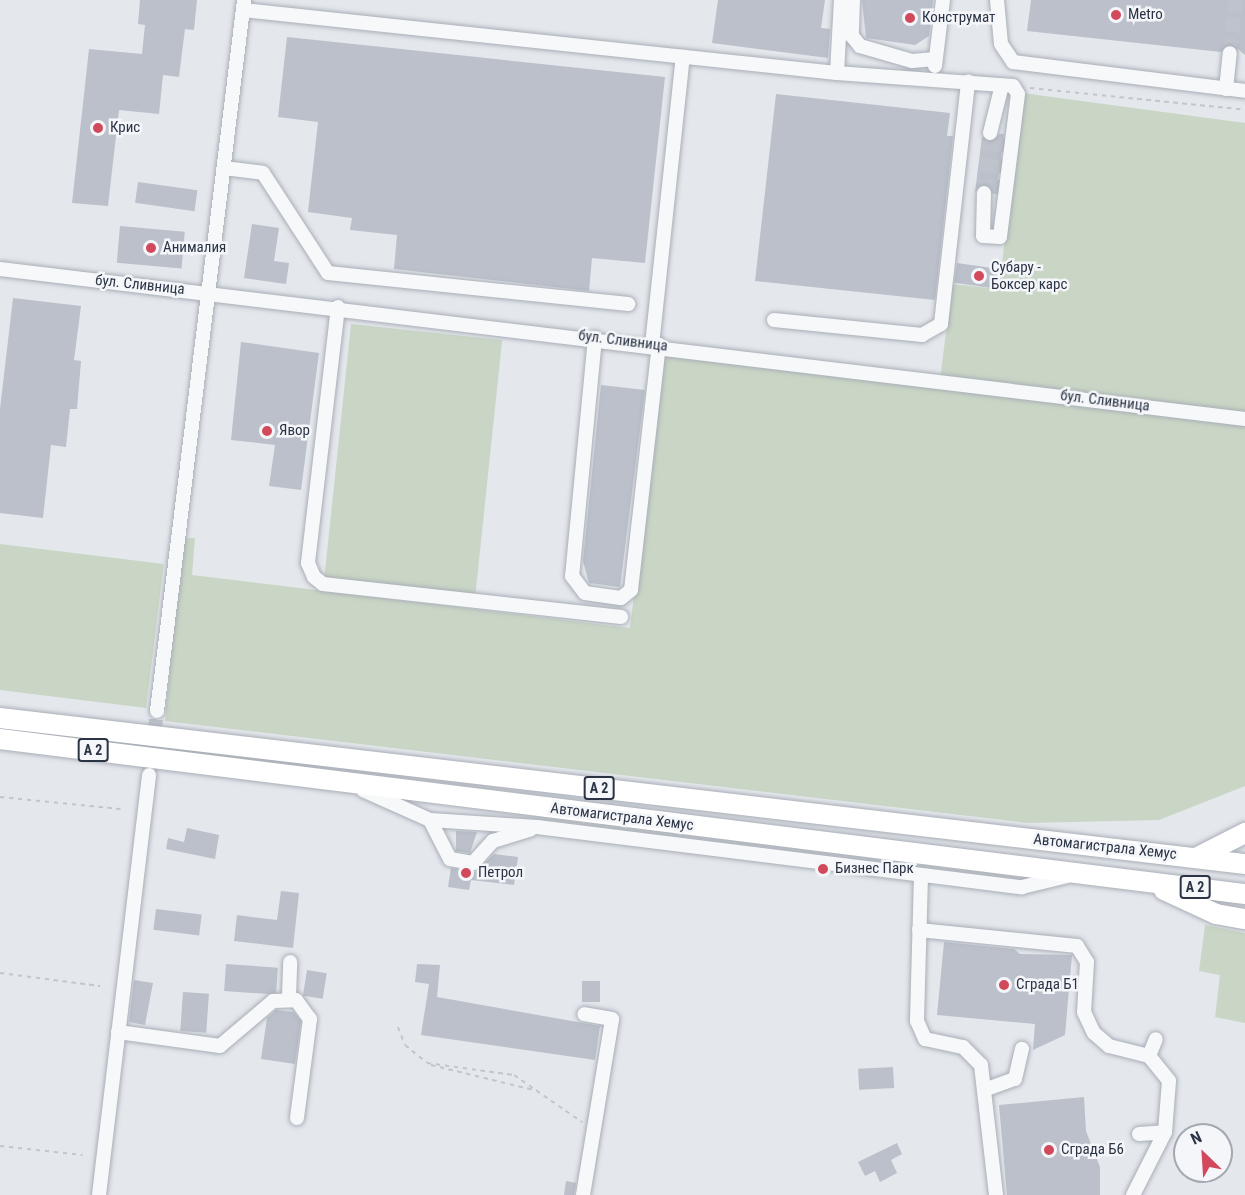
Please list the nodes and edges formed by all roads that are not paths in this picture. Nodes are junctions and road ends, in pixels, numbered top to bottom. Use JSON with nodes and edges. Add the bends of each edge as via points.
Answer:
{"nodes":[{"id":1,"x":841,"y":0,"type":"edge"},
{"id":2,"x":853,"y":0,"type":"edge"},
{"id":3,"x":943,"y":0,"type":"edge"},
{"id":4,"x":997,"y":0,"type":"edge"},
{"id":5,"x":243,"y":5,"type":"edge"},
{"id":6,"x":1230,"y":53,"type":"tunnel mouth"},
{"id":7,"x":683,"y":57,"type":"junction"},
{"id":8,"x":935,"y":59,"type":"junction"},
{"id":9,"x":837,"y":73,"type":"junction"},
{"id":10,"x":935,"y":80,"type":"junction"},
{"id":11,"x":968,"y":82,"type":"junction"},
{"id":12,"x":1002,"y":85,"type":"junction"},
{"id":13,"x":1226,"y":89,"type":"junction"},
{"id":14,"x":1245,"y":91,"type":"edge"},
{"id":15,"x":996,"y":134,"type":"tunnel mouth"},
{"id":16,"x":224,"y":168,"type":"junction"},
{"id":17,"x":990,"y":194,"type":"tunnel mouth"},
{"id":18,"x":0,"y":269,"type":"edge"},
{"id":19,"x":210,"y":292,"type":"junction"},
{"id":20,"x":628,"y":304,"type":"dead end"},
{"id":21,"x":338,"y":307,"type":"junction"},
{"id":22,"x":774,"y":320,"type":"dead end"},
{"id":23,"x":595,"y":338,"type":"junction"},
{"id":24,"x":655,"y":345,"type":"junction"},
{"id":25,"x":1245,"y":419,"type":"edge"},
{"id":26,"x":621,"y":617,"type":"dead end"},
{"id":27,"x":157,"y":711,"type":"tunnel mouth"},
{"id":28,"x":0,"y":718,"type":"edge"},
{"id":29,"x":0,"y":739,"type":"edge"},
{"id":30,"x":149,"y":775,"type":"tunnel mouth"},
{"id":31,"x":342,"y":783,"type":"junction"},
{"id":32,"x":430,"y":820,"type":"junction"},
{"id":33,"x":537,"y":827,"type":"junction"},
{"id":34,"x":1245,"y":833,"type":"edge"},
{"id":35,"x":1198,"y":857,"type":"junction"},
{"id":36,"x":1245,"y":864,"type":"edge"},
{"id":37,"x":1081,"y":873,"type":"junction"},
{"id":38,"x":921,"y":876,"type":"junction"},
{"id":39,"x":1145,"y":881,"type":"junction"},
{"id":40,"x":1245,"y":894,"type":"edge"},
{"id":41,"x":1245,"y":919,"type":"edge"},
{"id":42,"x":919,"y":930,"type":"junction"},
{"id":43,"x":290,"y":962,"type":"dead end"},
{"id":44,"x":289,"y":997,"type":"junction"},
{"id":45,"x":584,"y":1014,"type":"dead end"},
{"id":46,"x":118,"y":1032,"type":"junction"},
{"id":47,"x":1156,"y":1039,"type":"dead end"},
{"id":48,"x":1022,"y":1049,"type":"dead end"},
{"id":49,"x":1149,"y":1056,"type":"junction"},
{"id":50,"x":984,"y":1090,"type":"junction"},
{"id":51,"x":297,"y":1118,"type":"dead end"},
{"id":52,"x":1165,"y":1132,"type":"junction"},
{"id":53,"x":1138,"y":1134,"type":"dead end"},
{"id":54,"x":99,"y":1195,"type":"edge"},
{"id":55,"x":583,"y":1195,"type":"edge"},
{"id":56,"x":996,"y":1195,"type":"edge"},
{"id":57,"x":1133,"y":1195,"type":"edge"}],
"edges":[{"from":1,"to":9,"type":"street"},
{"from":2,"to":8,"type":"street","via":[[854,41],[912,61]]},
{"from":3,"to":8,"type":"street"},
{"from":4,"to":13,"type":"street","via":[[1001,44],[1013,62]]},
{"from":5,"to":7,"type":"street"},
{"from":5,"to":16,"type":"street"},
{"from":6,"to":13,"type":"street"},
{"from":7,"to":9,"type":"street"},
{"from":7,"to":24,"type":"street"},
{"from":8,"to":10,"type":"street"},
{"from":9,"to":10,"type":"street"},
{"from":10,"to":11,"type":"street"},
{"from":11,"to":12,"type":"street"},
{"from":11,"to":22,"type":"street","via":[[941,324],[922,336]]},
{"from":12,"to":15,"type":"street"},
{"from":12,"to":17,"type":"street","via":[[1018,88],[1000,237],[989,237]]},
{"from":13,"to":14,"type":"street"},
{"from":16,"to":19,"type":"street"},
{"from":16,"to":20,"type":"street","via":[[263,173],[328,273]]},
{"from":18,"to":19,"type":"street","name":"бул. Сливница"},
{"from":19,"to":21,"type":"street","name":"бул. Сливница"},
{"from":19,"to":27,"type":"street"},
{"from":21,"to":23,"type":"street","name":"бул. Сливница"},
{"from":21,"to":26,"type":"street","via":[[308,563],[314,577],[323,584]]},
{"from":23,"to":24,"type":"street","name":"бул. Сливница"},
{"from":23,"to":24,"type":"street","via":[[572,576],[585,592],[621,598],[632,590]]},
{"from":24,"to":25,"type":"street","name":"бул. Сливница"},
{"from":28,"to":35,"type":"highway","name":"Автомагистрала Хемус","number":"A 2"},
{"from":29,"to":31,"type":"highway","name":"Автомагистрала Хемус","number":"A 2"},
{"from":30,"to":46,"type":"street"},
{"from":31,"to":32,"type":"street","via":[[406,805]]},
{"from":31,"to":37,"type":"highway","name":"Автомагистрала Хемус","number":"A 2"},
{"from":32,"to":33,"type":"street"},
{"from":32,"to":33,"type":"street","via":[[450,859],[473,862],[492,841]]},
{"from":33,"to":38,"type":"street"},
{"from":34,"to":35,"type":"highway"},
{"from":35,"to":36,"type":"highway","name":"Автомагистрала Хемус","number":"A 2"},
{"from":37,"to":38,"type":"street","via":[[1022,887]]},
{"from":37,"to":39,"type":"highway","name":"Автомагистрала Хемус","number":"A 2"},
{"from":38,"to":42,"type":"street"},
{"from":39,"to":40,"type":"highway","name":"Автомагистрала Хемус","number":"A 2"},
{"from":39,"to":41,"type":"highway","via":[[1216,914]]},
{"from":42,"to":49,"type":"street","via":[[1077,946],[1087,962],[1084,1012],[1094,1033],[1108,1046]]},
{"from":42,"to":50,"type":"street","via":[[920,1032],[933,1044],[976,1054]]},
{"from":43,"to":44,"type":"street"},
{"from":44,"to":46,"type":"street","via":[[266,1006],[220,1046]]},
{"from":44,"to":51,"type":"street","via":[[310,1019]]},
{"from":45,"to":55,"type":"street","via":[[612,1019]]},
{"from":46,"to":54,"type":"street"},
{"from":47,"to":49,"type":"street"},
{"from":48,"to":50,"type":"street","via":[[1015,1079]]},
{"from":49,"to":52,"type":"street","via":[[1169,1082]]},
{"from":50,"to":56,"type":"street"},
{"from":52,"to":53,"type":"street"},
{"from":52,"to":57,"type":"street"}]}
